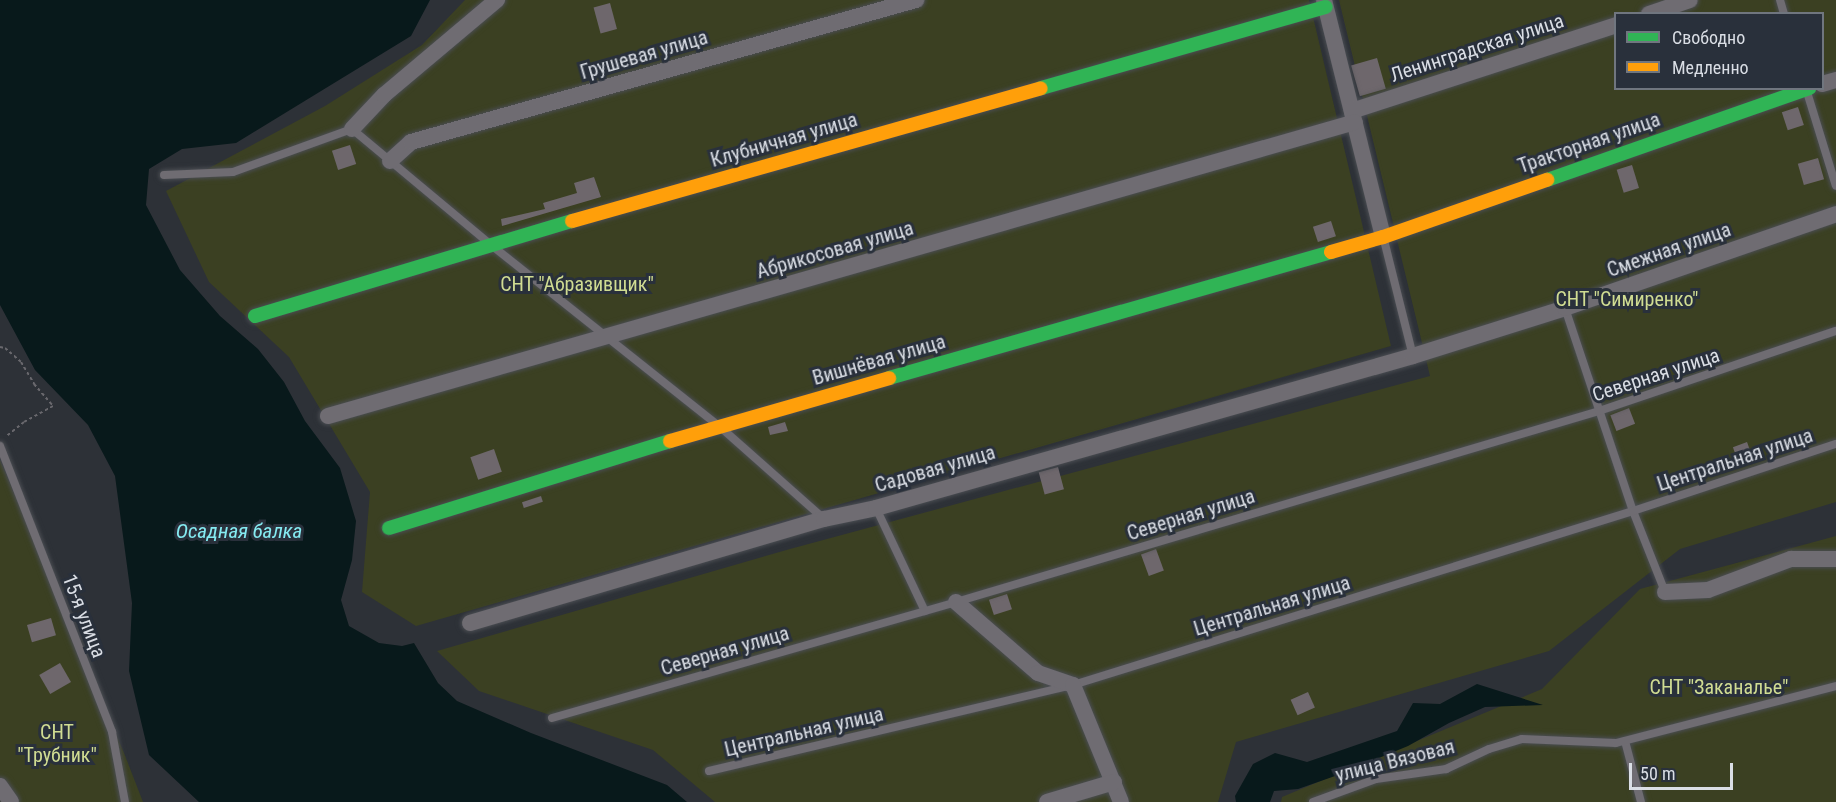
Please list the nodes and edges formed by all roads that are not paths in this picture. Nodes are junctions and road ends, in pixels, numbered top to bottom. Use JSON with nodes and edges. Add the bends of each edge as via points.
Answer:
{"nodes":[{"id":1,"x":497,"y":0,"type":"edge"},
{"id":2,"x":916,"y":0,"type":"edge"},
{"id":3,"x":1690,"y":0,"type":"edge"},
{"id":4,"x":1325,"y":3,"type":"edge"},
{"id":5,"x":1655,"y":12,"type":"edge"},
{"id":6,"x":1614,"y":26,"type":"edge"},
{"id":7,"x":1804,"y":90,"type":"edge"},
{"id":8,"x":1807,"y":90,"type":"edge"},
{"id":9,"x":1353,"y":117,"type":"junction"},
{"id":10,"x":352,"y":129,"type":"junction"},
{"id":11,"x":390,"y":161,"type":"junction"},
{"id":12,"x":164,"y":176,"type":"dead end"},
{"id":13,"x":1836,"y":186,"type":"edge"},
{"id":14,"x":1836,"y":214,"type":"edge"},
{"id":15,"x":1383,"y":237,"type":"junction"},
{"id":16,"x":490,"y":244,"type":"junction"},
{"id":17,"x":1565,"y":308,"type":"junction"},
{"id":18,"x":255,"y":316,"type":"dead end"},
{"id":19,"x":1836,"y":332,"type":"edge"},
{"id":20,"x":609,"y":337,"type":"junction"},
{"id":21,"x":1413,"y":356,"type":"junction"},
{"id":22,"x":1599,"y":411,"type":"junction"},
{"id":23,"x":328,"y":416,"type":"dead end"},
{"id":24,"x":719,"y":426,"type":"junction"},
{"id":25,"x":1836,"y":444,"type":"edge"},
{"id":26,"x":0,"y":446,"type":"edge"},
{"id":27,"x":876,"y":508,"type":"junction"},
{"id":28,"x":1633,"y":511,"type":"junction"},
{"id":29,"x":824,"y":519,"type":"junction"},
{"id":30,"x":388,"y":528,"type":"dead end"},
{"id":31,"x":1836,"y":559,"type":"edge"},
{"id":32,"x":1665,"y":592,"type":"joint"},
{"id":33,"x":956,"y":602,"type":"junction"},
{"id":34,"x":925,"y":611,"type":"junction"},
{"id":35,"x":470,"y":623,"type":"dead end"},
{"id":36,"x":1073,"y":685,"type":"junction"},
{"id":37,"x":1836,"y":686,"type":"edge"},
{"id":38,"x":552,"y":718,"type":"dead end"},
{"id":39,"x":1625,"y":741,"type":"junction"},
{"id":40,"x":709,"y":771,"type":"dead end"},
{"id":41,"x":1114,"y":782,"type":"junction"},
{"id":42,"x":0,"y":786,"type":"edge"},
{"id":43,"x":11,"y":802,"type":"edge"},
{"id":44,"x":125,"y":802,"type":"edge"},
{"id":45,"x":1047,"y":802,"type":"edge"},
{"id":46,"x":1121,"y":802,"type":"edge"},
{"id":47,"x":1313,"y":802,"type":"edge"},
{"id":48,"x":1641,"y":802,"type":"edge"}],
"edges":[{"from":1,"to":10,"type":"street","via":[[384,95]]},
{"from":2,"to":11,"type":"street","name":"Грушевая улица","via":[[411,142]]},
{"from":3,"to":5,"type":"street"},
{"from":4,"to":9,"type":"street"},
{"from":4,"to":16,"type":"street","name":"Клубничная улица"},
{"from":6,"to":9,"type":"street","name":"Ленинградская улица"},
{"from":7,"to":15,"type":"street","name":"Тракторная улица"},
{"from":8,"to":13,"type":"lane"},
{"from":9,"to":15,"type":"street"},
{"from":9,"to":20,"type":"street","name":"Абрикосовая улица"},
{"from":10,"to":11,"type":"lane"},
{"from":10,"to":12,"type":"lane","via":[[232,171]]},
{"from":11,"to":16,"type":"lane"},
{"from":14,"to":17,"type":"street","name":"Смежная улица"},
{"from":15,"to":21,"type":"lane"},
{"from":15,"to":24,"type":"street","name":"Вишнёвая улица"},
{"from":16,"to":18,"type":"street","name":"Клубничная улица"},
{"from":16,"to":20,"type":"lane"},
{"from":17,"to":21,"type":"street","name":"Смежная улица"},
{"from":17,"to":22,"type":"lane"},
{"from":19,"to":22,"type":"lane","name":"Северная улица"},
{"from":20,"to":23,"type":"street","name":"Абрикосовая улица"},
{"from":20,"to":24,"type":"lane"},
{"from":21,"to":27,"type":"street","name":"Садовая улица"},
{"from":22,"to":28,"type":"lane"},
{"from":22,"to":33,"type":"lane","name":"Северная улица"},
{"from":24,"to":29,"type":"lane"},
{"from":24,"to":30,"type":"street","name":"Вишнёвая улица"},
{"from":25,"to":28,"type":"lane","name":"Центральная улица"},
{"from":26,"to":44,"type":"lane","name":"15-я улица","via":[[112,732]]},
{"from":27,"to":29,"type":"street","name":"Садовая улица"},
{"from":27,"to":34,"type":"lane"},
{"from":28,"to":32,"type":"lane"},
{"from":28,"to":36,"type":"lane","name":"Центральная улица"},
{"from":29,"to":35,"type":"street","name":"Садовая улица"},
{"from":31,"to":32,"type":"street","via":[[1791,559],[1708,590]]},
{"from":33,"to":34,"type":"lane","name":"Северная улица"},
{"from":33,"to":36,"type":"street","via":[[1038,673]]},
{"from":34,"to":38,"type":"lane","name":"Северная улица"},
{"from":36,"to":40,"type":"lane","name":"Центральная улица"},
{"from":36,"to":41,"type":"street"},
{"from":37,"to":39,"type":"lane","name":"улица Вязовая"},
{"from":39,"to":47,"type":"lane","name":"улица Вязовая","via":[[1522,739],[1446,769],[1376,779]]},
{"from":39,"to":48,"type":"lane"},
{"from":41,"to":45,"type":"street"},
{"from":41,"to":46,"type":"street"},
{"from":42,"to":43,"type":"street"}]}
